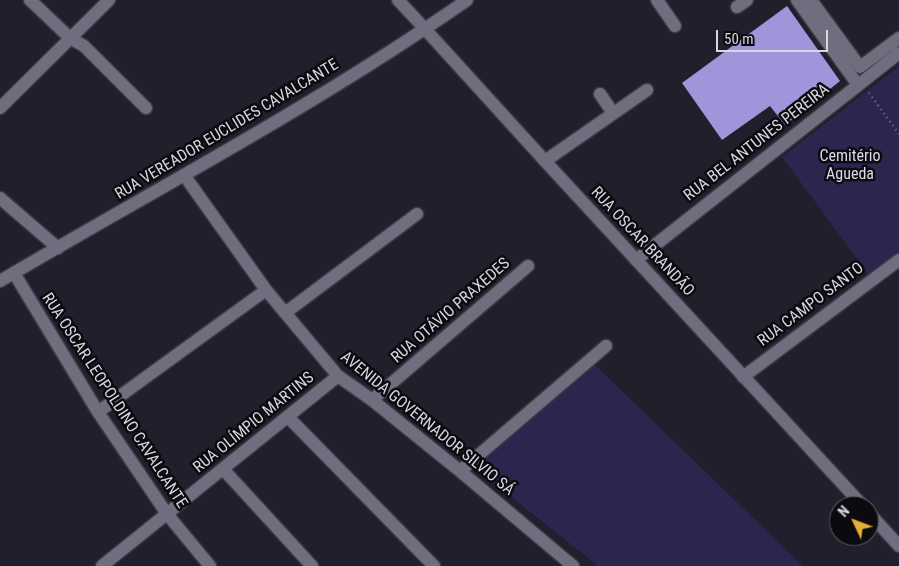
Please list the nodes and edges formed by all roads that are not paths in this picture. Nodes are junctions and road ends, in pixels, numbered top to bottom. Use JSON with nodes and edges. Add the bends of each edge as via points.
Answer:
{"nodes":[{"id":1,"x":30,"y":0,"type":"edge"},
{"id":2,"x":109,"y":0,"type":"edge"},
{"id":3,"x":398,"y":0,"type":"edge"},
{"id":4,"x":467,"y":0,"type":"edge"},
{"id":5,"x":656,"y":0,"type":"edge"},
{"id":6,"x":798,"y":0,"type":"edge"},
{"id":7,"x":812,"y":0,"type":"edge"},
{"id":8,"x":675,"y":26,"type":"dead end"},
{"id":9,"x":425,"y":30,"type":"junction"},
{"id":10,"x":70,"y":38,"type":"junction"},
{"id":11,"x":899,"y":38,"type":"edge"},
{"id":12,"x":899,"y":53,"type":"edge"},
{"id":13,"x":858,"y":84,"type":"junction"},
{"id":14,"x":646,"y":90,"type":"dead end"},
{"id":15,"x":600,"y":94,"type":"dead end"},
{"id":16,"x":0,"y":107,"type":"edge"},
{"id":17,"x":146,"y":108,"type":"dead end"},
{"id":18,"x":613,"y":113,"type":"junction"},
{"id":19,"x":545,"y":161,"type":"junction"},
{"id":20,"x":184,"y":175,"type":"junction"},
{"id":21,"x":0,"y":198,"type":"edge"},
{"id":22,"x":417,"y":214,"type":"dead end"},
{"id":23,"x":58,"y":248,"type":"junction"},
{"id":24,"x":636,"y":260,"type":"junction"},
{"id":25,"x":899,"y":260,"type":"edge"},
{"id":26,"x":528,"y":266,"type":"dead end"},
{"id":27,"x":14,"y":274,"type":"junction"},
{"id":28,"x":0,"y":282,"type":"edge"},
{"id":29,"x":266,"y":290,"type":"junction"},
{"id":30,"x":285,"y":313,"type":"junction"},
{"id":31,"x":606,"y":346,"type":"dead end"},
{"id":32,"x":338,"y":376,"type":"junction"},
{"id":33,"x":743,"y":377,"type":"junction"},
{"id":34,"x":372,"y":400,"type":"junction"},
{"id":35,"x":98,"y":412,"type":"junction"},
{"id":36,"x":288,"y":417,"type":"junction"},
{"id":37,"x":223,"y":469,"type":"junction"},
{"id":38,"x":460,"y":471,"type":"junction"},
{"id":39,"x":854,"y":496,"type":"edge"},
{"id":40,"x":167,"y":514,"type":"junction"},
{"id":41,"x":879,"y":524,"type":"edge"},
{"id":42,"x":899,"y":546,"type":"edge"},
{"id":43,"x":102,"y":566,"type":"edge"},
{"id":44,"x":210,"y":566,"type":"edge"},
{"id":45,"x":312,"y":566,"type":"edge"},
{"id":46,"x":434,"y":566,"type":"edge"},
{"id":47,"x":573,"y":566,"type":"edge"}],
"edges":[{"from":1,"to":10,"type":"street"},
{"from":2,"to":10,"type":"street"},
{"from":3,"to":9,"type":"street","name":"RUA OSCAR BRANDÃO"},
{"from":4,"to":9,"type":"street","name":"RUA VEREADOR EUCLIDES CAVALCANTE"},
{"from":5,"to":8,"type":"street"},
{"from":6,"to":13,"type":"street"},
{"from":7,"to":11,"type":"street","via":[[860,67]]},
{"from":9,"to":19,"type":"street","name":"RUA OSCAR BRANDÃO"},
{"from":9,"to":20,"type":"street","name":"RUA VEREADOR EUCLIDES CAVALCANTE"},
{"from":10,"to":16,"type":"street"},
{"from":10,"to":17,"type":"street","via":[[84,46]]},
{"from":12,"to":13,"type":"street","name":"RUA BEL ANTUNES PEREIRA"},
{"from":13,"to":24,"type":"street","name":"RUA BEL ANTUNES PEREIRA"},
{"from":14,"to":18,"type":"street"},
{"from":15,"to":18,"type":"street"},
{"from":18,"to":19,"type":"street"},
{"from":19,"to":24,"type":"street","name":"RUA OSCAR BRANDÃO"},
{"from":20,"to":23,"type":"street","name":"RUA VEREADOR EUCLIDES CAVALCANTE"},
{"from":20,"to":29,"type":"street","name":"AVENIDA GOVERNADOR SILVIO SÁ"},
{"from":21,"to":23,"type":"street"},
{"from":22,"to":30,"type":"street"},
{"from":23,"to":27,"type":"street","name":"RUA VEREADOR EUCLIDES CAVALCANTE"},
{"from":24,"to":33,"type":"street","name":"RUA OSCAR BRANDÃO"},
{"from":25,"to":33,"type":"street","name":"RUA CAMPO SANTO"},
{"from":26,"to":34,"type":"street","name":"RUA OTÁVIO PRAXEDES"},
{"from":27,"to":28,"type":"street","name":"RUA VEREADOR EUCLIDES CAVALCANTE"},
{"from":27,"to":35,"type":"street","name":"RUA OSCAR LEOPOLDINO CAVALCANTE"},
{"from":29,"to":30,"type":"street","name":"AVENIDA GOVERNADOR SILVIO SÁ"},
{"from":29,"to":35,"type":"street"},
{"from":30,"to":32,"type":"street","name":"AVENIDA GOVERNADOR SILVIO SÁ"},
{"from":31,"to":38,"type":"street"},
{"from":32,"to":34,"type":"street","name":"AVENIDA GOVERNADOR SILVIO SÁ"},
{"from":32,"to":36,"type":"street","name":"RUA OLÍMPIO MARTINS"},
{"from":33,"to":39,"type":"street","name":"RUA OSCAR BRANDÃO"},
{"from":34,"to":38,"type":"street","name":"AVENIDA GOVERNADOR SILVIO SÁ"},
{"from":35,"to":40,"type":"street","name":"RUA OSCAR LEOPOLDINO CAVALCANTE"},
{"from":36,"to":37,"type":"street","name":"RUA OLÍMPIO MARTINS"},
{"from":36,"to":46,"type":"street"},
{"from":37,"to":40,"type":"street","name":"RUA OLÍMPIO MARTINS"},
{"from":37,"to":45,"type":"street"},
{"from":38,"to":47,"type":"street","name":"AVENIDA GOVERNADOR SILVIO SÁ"},
{"from":40,"to":43,"type":"street","name":"RUA OLÍMPIO MARTINS"},
{"from":40,"to":44,"type":"street","name":"RUA OSCAR LEOPOLDINO CAVALCANTE"},
{"from":41,"to":42,"type":"street"}]}
